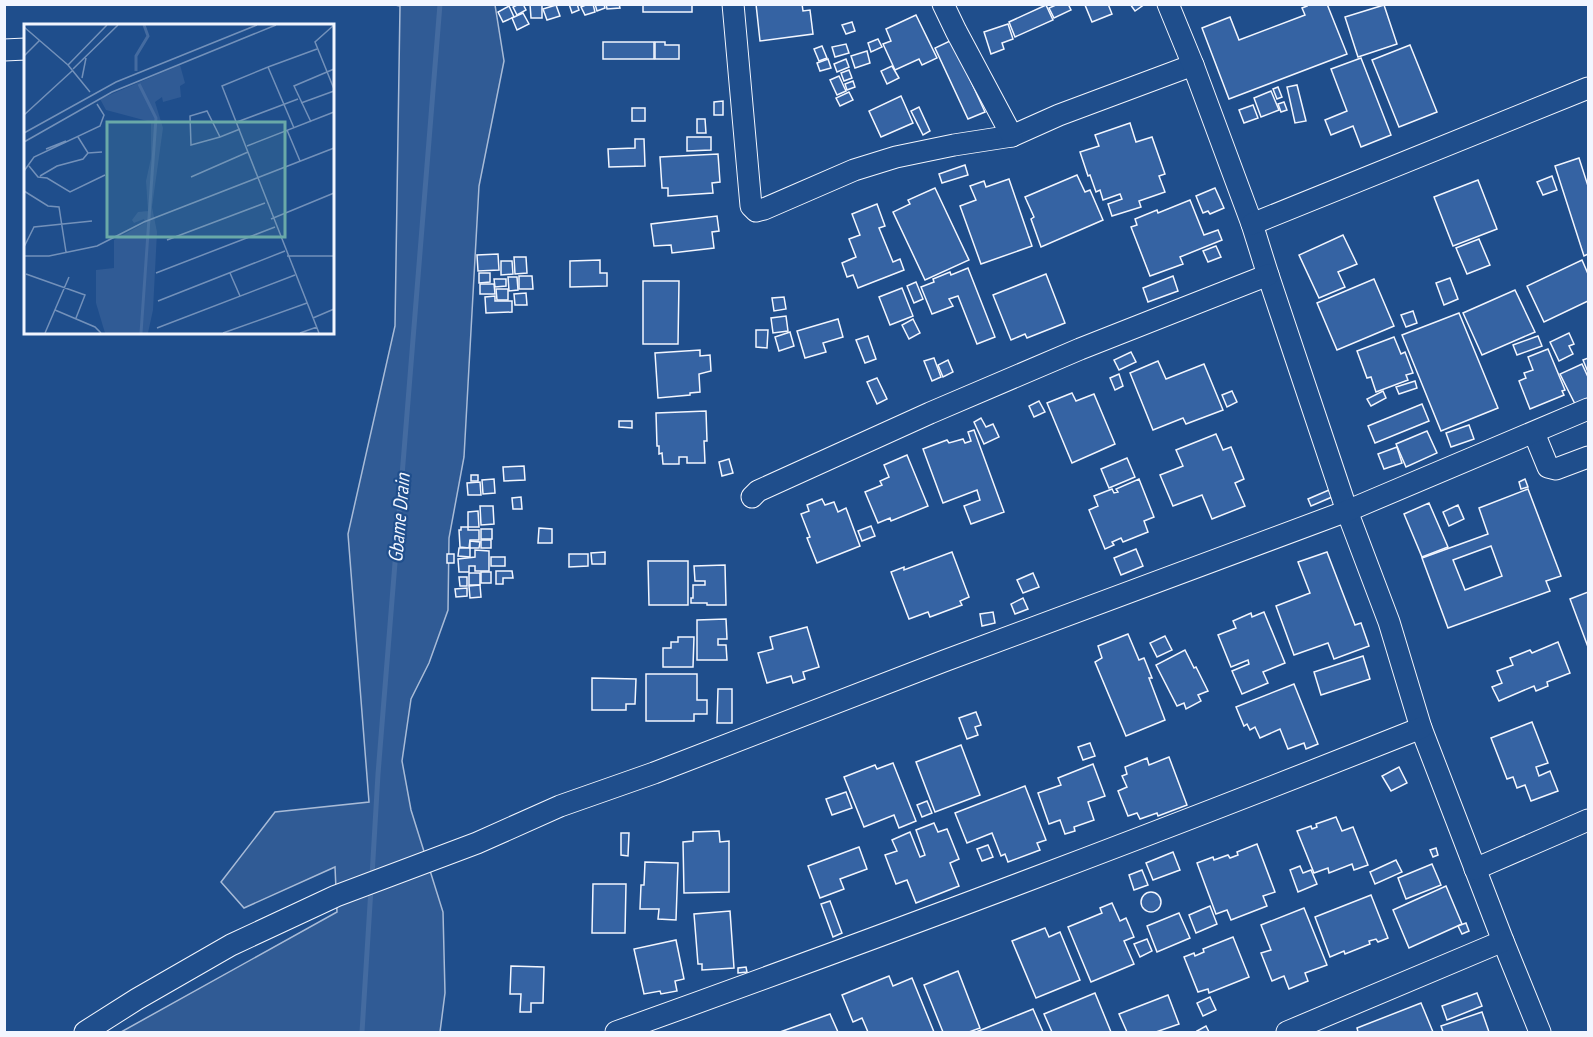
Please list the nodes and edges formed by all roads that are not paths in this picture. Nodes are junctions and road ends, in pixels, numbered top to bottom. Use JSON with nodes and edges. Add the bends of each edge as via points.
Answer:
{"nodes":[{"id":1,"x":733,"y":4,"type":"edge"},
{"id":2,"x":943,"y":4,"type":"edge"},
{"id":3,"x":1168,"y":4,"type":"edge"},
{"id":4,"x":24,"y":49,"type":"edge"},
{"id":5,"x":4,"y":50,"type":"edge"},
{"id":6,"x":1193,"y":65,"type":"junction"},
{"id":7,"x":1588,"y":88,"type":"edge"},
{"id":8,"x":1012,"y":136,"type":"junction"},
{"id":9,"x":1252,"y":224,"type":"junction"},
{"id":10,"x":1268,"y":275,"type":"junction"},
{"id":11,"x":1588,"y":409,"type":"edge"},
{"id":12,"x":1534,"y":433,"type":"junction"},
{"id":13,"x":1588,"y":457,"type":"edge"},
{"id":14,"x":752,"y":497,"type":"dead end"},
{"id":15,"x":1347,"y":511,"type":"junction"},
{"id":16,"x":1421,"y":728,"type":"junction"},
{"id":17,"x":1588,"y":820,"type":"edge"},
{"id":18,"x":1475,"y":869,"type":"junction"},
{"id":19,"x":1503,"y":941,"type":"junction"},
{"id":20,"x":85,"y":1032,"type":"edge"},
{"id":21,"x":616,"y":1032,"type":"edge"},
{"id":22,"x":1287,"y":1032,"type":"edge"},
{"id":23,"x":1540,"y":1032,"type":"edge"}],
"edges":[{"from":1,"to":8,"type":"street","via":[[751,206],[756,211],[896,157]]},
{"from":2,"to":8,"type":"street"},
{"from":3,"to":6,"type":"street"},
{"from":4,"to":5,"type":"street"},
{"from":6,"to":8,"type":"street"},
{"from":6,"to":9,"type":"street"},
{"from":7,"to":9,"type":"street"},
{"from":9,"to":10,"type":"street"},
{"from":10,"to":14,"type":"street","via":[[930,413]]},
{"from":10,"to":15,"type":"street"},
{"from":11,"to":12,"type":"street"},
{"from":12,"to":13,"type":"street","via":[[1548,466],[1556,469]]},
{"from":12,"to":15,"type":"street"},
{"from":15,"to":16,"type":"street","via":[[1389,622]]},
{"from":15,"to":20,"type":"street","via":[[560,806],[477,843],[336,896],[231,945]]},
{"from":16,"to":18,"type":"street"},
{"from":16,"to":21,"type":"street","via":[[934,916]]},
{"from":17,"to":18,"type":"street"},
{"from":18,"to":19,"type":"street"},
{"from":19,"to":22,"type":"street"},
{"from":19,"to":23,"type":"street"}]}
